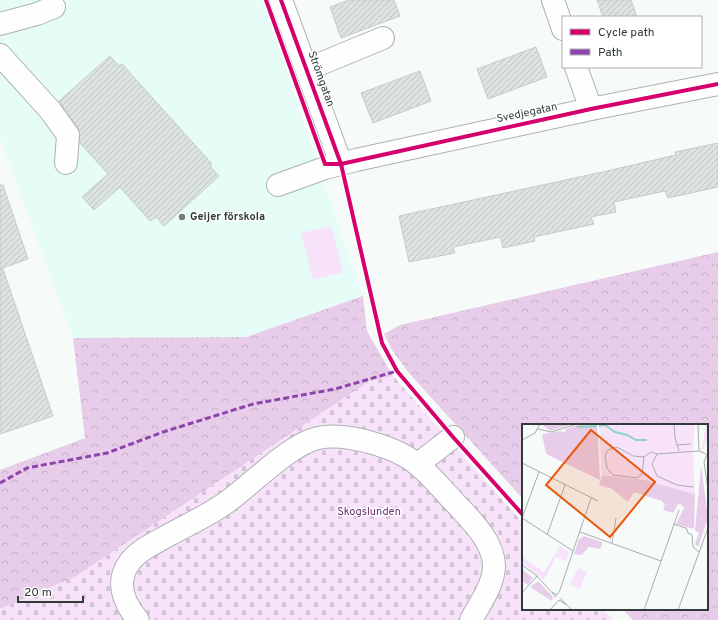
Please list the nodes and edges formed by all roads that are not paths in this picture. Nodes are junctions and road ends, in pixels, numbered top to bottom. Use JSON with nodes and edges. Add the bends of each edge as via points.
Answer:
{"nodes":[{"id":1,"x":281,"y":0,"type":"edge"},
{"id":2,"x":553,"y":0,"type":"edge"},
{"id":3,"x":54,"y":7,"type":"dead end"},
{"id":4,"x":0,"y":24,"type":"edge"},
{"id":5,"x":562,"y":26,"type":"edge"},
{"id":6,"x":383,"y":38,"type":"dead end"},
{"id":7,"x":0,"y":56,"type":"edge"},
{"id":8,"x":576,"y":68,"type":"edge"},
{"id":9,"x":308,"y":69,"type":"junction"},
{"id":10,"x":718,"y":84,"type":"edge"},
{"id":11,"x":591,"y":109,"type":"junction"},
{"id":12,"x":66,"y":162,"type":"dead end"},
{"id":13,"x":341,"y":164,"type":"junction"},
{"id":14,"x":278,"y":185,"type":"dead end"},
{"id":15,"x":453,"y":437,"type":"dead end"},
{"id":16,"x":418,"y":464,"type":"junction"},
{"id":17,"x":138,"y":620,"type":"edge"},
{"id":18,"x":471,"y":620,"type":"edge"}],
"edges":[{"from":1,"to":9,"type":"street","name":"Strömgatan"},
{"from":2,"to":5,"type":"street"},
{"from":3,"to":4,"type":"street"},
{"from":6,"to":9,"type":"street"},
{"from":7,"to":12,"type":"street","via":[[50,110],[68,135]]},
{"from":8,"to":11,"type":"street"},
{"from":9,"to":13,"type":"street","name":"Strömgatan"},
{"from":10,"to":11,"type":"street","name":"Svedjegatan"},
{"from":11,"to":13,"type":"street","name":"Svedjegatan"},
{"from":13,"to":14,"type":"street","name":"Svedjegatan"},
{"from":15,"to":16,"type":"street"},
{"from":16,"to":17,"type":"street","via":[[398,453],[360,439],[318,438],[299,447],[209,515],[140,551],[125,570],[123,592],[128,608]]},
{"from":16,"to":18,"type":"street","via":[[478,527],[494,564],[491,584]]}]}
